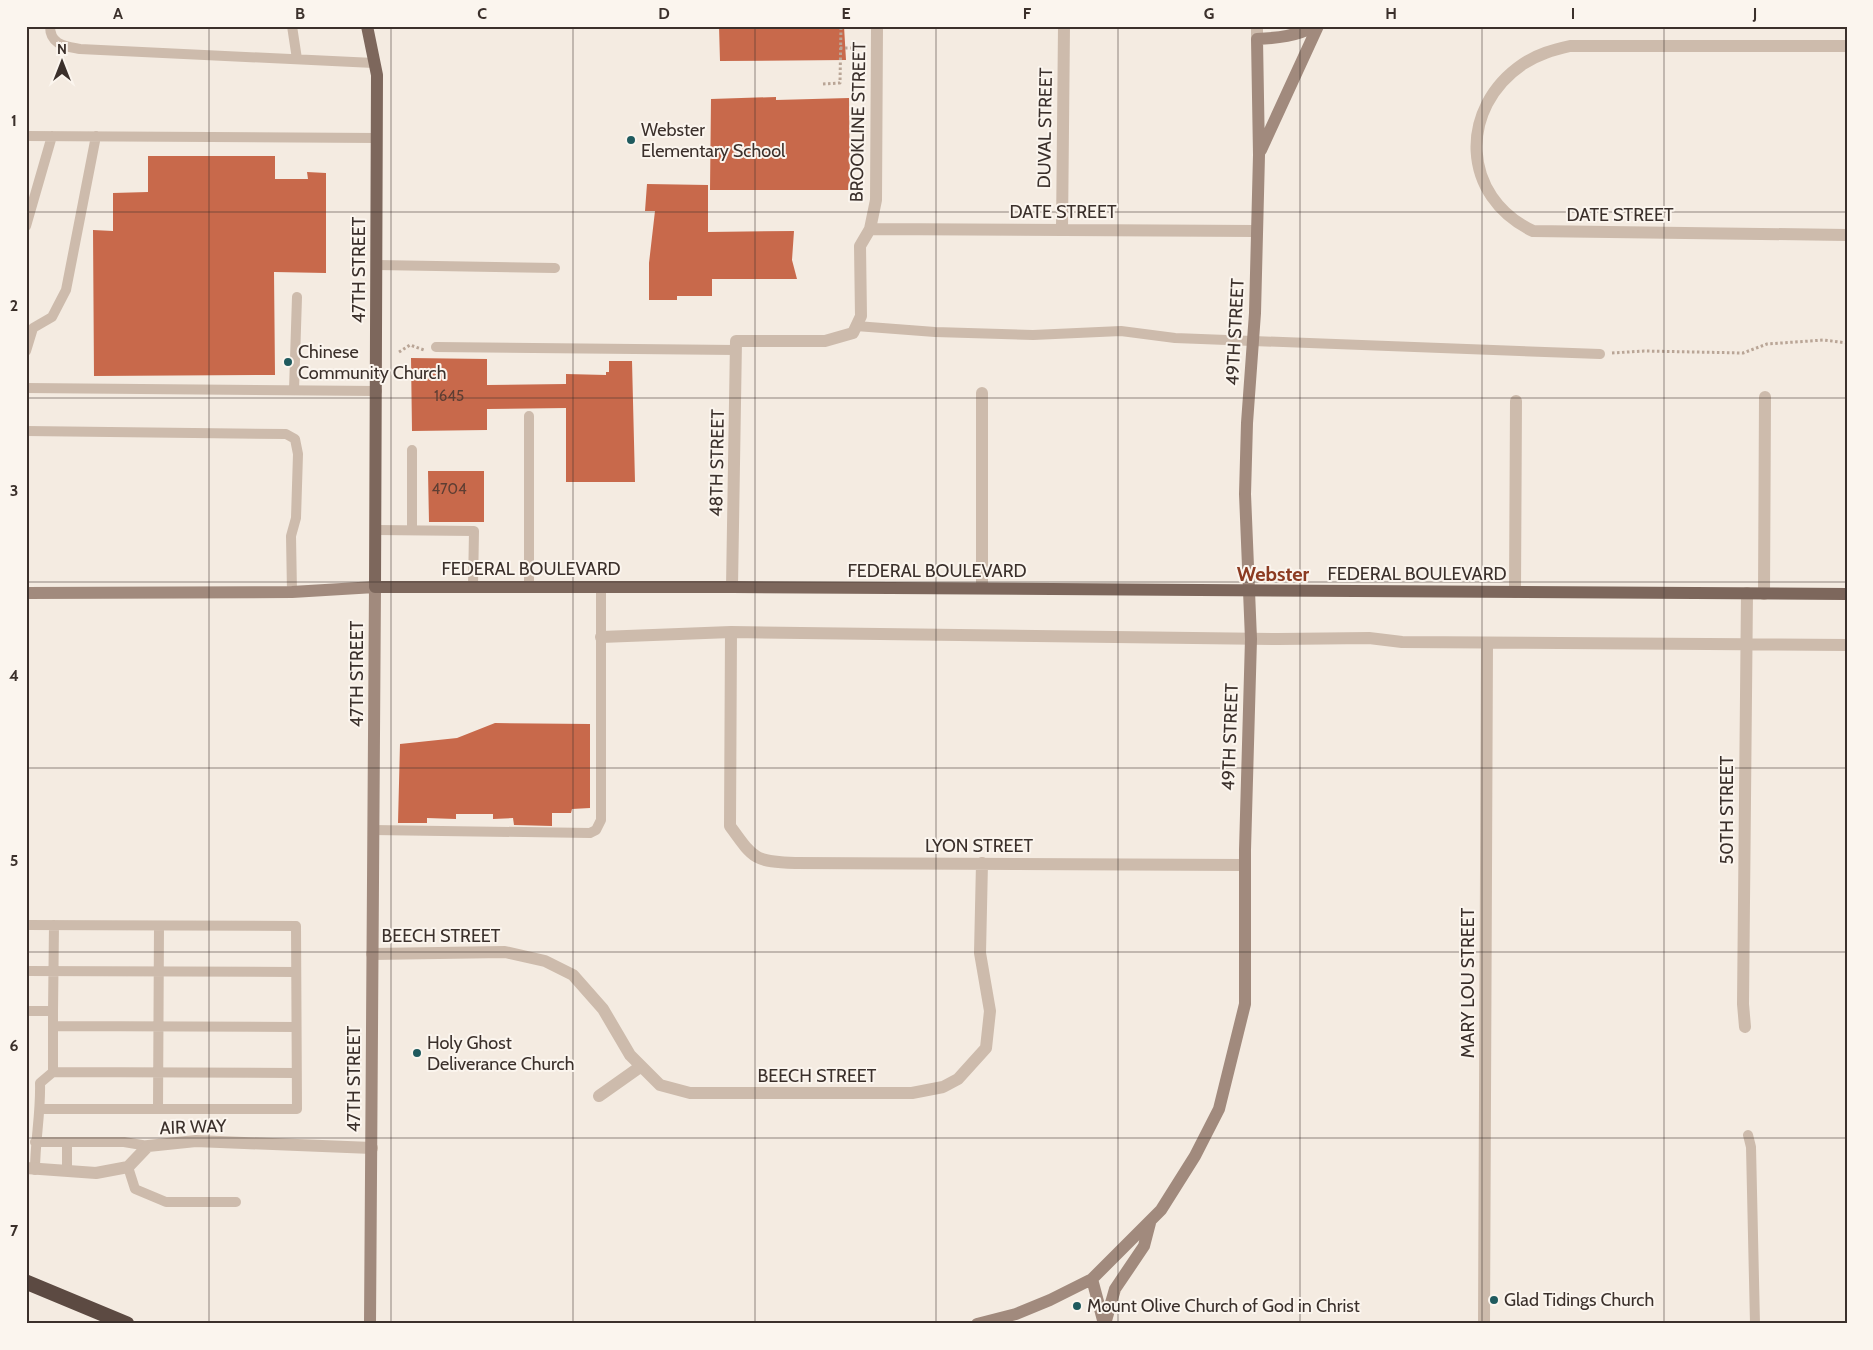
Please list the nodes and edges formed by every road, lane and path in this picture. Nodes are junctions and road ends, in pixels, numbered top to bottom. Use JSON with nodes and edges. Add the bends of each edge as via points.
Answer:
{"nodes":[{"id":1,"x":50,"y":26,"type":"edge"},
{"id":2,"x":292,"y":26,"type":"edge"},
{"id":3,"x":367,"y":26,"type":"edge"},
{"id":4,"x":841,"y":26,"type":"edge"},
{"id":5,"x":877,"y":26,"type":"edge"},
{"id":6,"x":1064,"y":26,"type":"edge"},
{"id":7,"x":1316,"y":26,"type":"edge"},
{"id":8,"x":1257,"y":32,"type":"edge"},
{"id":9,"x":1847,"y":46,"type":"edge"},
{"id":10,"x":840,"y":48,"type":"junction"},
{"id":11,"x":857,"y":48,"type":"dead end"},
{"id":12,"x":297,"y":59,"type":"junction"},
{"id":13,"x":374,"y":63,"type":"junction"},
{"id":14,"x":823,"y":84,"type":"dead end"},
{"id":15,"x":26,"y":136,"type":"edge"},
{"id":16,"x":52,"y":136,"type":"junction"},
{"id":17,"x":96,"y":136,"type":"junction"},
{"id":18,"x":377,"y":138,"type":"junction"},
{"id":19,"x":1259,"y":155,"type":"junction"},
{"id":20,"x":26,"y":226,"type":"edge"},
{"id":21,"x":870,"y":229,"type":"junction"},
{"id":22,"x":1062,"y":230,"type":"junction"},
{"id":23,"x":1256,"y":230,"type":"junction"},
{"id":24,"x":1847,"y":234,"type":"edge"},
{"id":25,"x":377,"y":265,"type":"junction"},
{"id":26,"x":555,"y":268,"type":"dead end"},
{"id":27,"x":297,"y":297,"type":"dead end"},
{"id":28,"x":854,"y":330,"type":"junction"},
{"id":29,"x":1253,"y":341,"type":"junction"},
{"id":30,"x":1847,"y":343,"type":"edge"},
{"id":31,"x":736,"y":346,"type":"junction"},
{"id":32,"x":436,"y":347,"type":"joint"},
{"id":33,"x":26,"y":351,"type":"edge"},
{"id":34,"x":399,"y":352,"type":"dead end"},
{"id":35,"x":1600,"y":354,"type":"joint"},
{"id":36,"x":26,"y":388,"type":"edge"},
{"id":37,"x":294,"y":390,"type":"junction"},
{"id":38,"x":377,"y":391,"type":"junction"},
{"id":39,"x":982,"y":393,"type":"dead end"},
{"id":40,"x":1765,"y":397,"type":"dead end"},
{"id":41,"x":1516,"y":400,"type":"dead end"},
{"id":42,"x":529,"y":416,"type":"dead end"},
{"id":43,"x":26,"y":431,"type":"edge"},
{"id":44,"x":412,"y":450,"type":"dead end"},
{"id":45,"x":377,"y":530,"type":"junction"},
{"id":46,"x":412,"y":530,"type":"junction"},
{"id":47,"x":375,"y":587,"type":"junction"},
{"id":48,"x":473,"y":587,"type":"junction"},
{"id":49,"x":529,"y":587,"type":"junction"},
{"id":50,"x":601,"y":587,"type":"junction"},
{"id":51,"x":732,"y":587,"type":"junction"},
{"id":52,"x":982,"y":588,"type":"junction"},
{"id":53,"x":1249,"y":590,"type":"junction"},
{"id":54,"x":292,"y":592,"type":"junction"},
{"id":55,"x":1515,"y":592,"type":"junction"},
{"id":56,"x":26,"y":593,"type":"edge"},
{"id":57,"x":1747,"y":593,"type":"junction"},
{"id":58,"x":1764,"y":594,"type":"junction"},
{"id":59,"x":1847,"y":594,"type":"edge"},
{"id":60,"x":731,"y":632,"type":"junction"},
{"id":61,"x":601,"y":637,"type":"junction"},
{"id":62,"x":1251,"y":638,"type":"junction"},
{"id":63,"x":1487,"y":643,"type":"junction"},
{"id":64,"x":1745,"y":645,"type":"junction"},
{"id":65,"x":1847,"y":645,"type":"edge"},
{"id":66,"x":373,"y":830,"type":"junction"},
{"id":67,"x":982,"y":864,"type":"junction"},
{"id":68,"x":1245,"y":865,"type":"junction"},
{"id":69,"x":26,"y":925,"type":"edge"},
{"id":70,"x":54,"y":925,"type":"junction"},
{"id":71,"x":159,"y":926,"type":"junction"},
{"id":72,"x":372,"y":954,"type":"junction"},
{"id":73,"x":26,"y":971,"type":"edge"},
{"id":74,"x":53,"y":971,"type":"junction"},
{"id":75,"x":159,"y":972,"type":"junction"},
{"id":76,"x":296,"y":972,"type":"junction"},
{"id":77,"x":26,"y":1011,"type":"edge"},
{"id":78,"x":53,"y":1011,"type":"junction"},
{"id":79,"x":53,"y":1026,"type":"junction"},
{"id":80,"x":158,"y":1026,"type":"junction"},
{"id":81,"x":296,"y":1027,"type":"junction"},
{"id":82,"x":1745,"y":1027,"type":"dead end"},
{"id":83,"x":640,"y":1067,"type":"junction"},
{"id":84,"x":53,"y":1072,"type":"junction"},
{"id":85,"x":158,"y":1073,"type":"junction"},
{"id":86,"x":296,"y":1073,"type":"junction"},
{"id":87,"x":599,"y":1096,"type":"dead end"},
{"id":88,"x":41,"y":1109,"type":"junction"},
{"id":89,"x":158,"y":1109,"type":"junction"},
{"id":90,"x":1748,"y":1135,"type":"dead end"},
{"id":91,"x":35,"y":1142,"type":"junction"},
{"id":92,"x":67,"y":1142,"type":"junction"},
{"id":93,"x":148,"y":1146,"type":"junction"},
{"id":94,"x":372,"y":1148,"type":"junction"},
{"id":95,"x":128,"y":1167,"type":"junction"},
{"id":96,"x":31,"y":1169,"type":"edge"},
{"id":97,"x":68,"y":1171,"type":"junction"},
{"id":98,"x":236,"y":1202,"type":"dead end"},
{"id":99,"x":1151,"y":1220,"type":"junction"},
{"id":100,"x":1092,"y":1279,"type":"junction"},
{"id":101,"x":26,"y":1282,"type":"edge"},
{"id":102,"x":127,"y":1324,"type":"edge"},
{"id":103,"x":370,"y":1324,"type":"edge"},
{"id":104,"x":977,"y":1324,"type":"edge"},
{"id":105,"x":1105,"y":1324,"type":"edge"},
{"id":106,"x":1484,"y":1324,"type":"edge"},
{"id":107,"x":1755,"y":1324,"type":"edge"}],
"edges":[{"from":1,"to":12,"type":"lane","via":[[50,35],[58,44],[80,49]]},
{"from":2,"to":12,"type":"lane"},
{"from":3,"to":13,"type":"main road","name":"47TH STREET"},
{"from":4,"to":10,"type":"path"},
{"from":5,"to":21,"type":"street","name":"BROOKLINE STREET","via":[[876,200]]},
{"from":6,"to":22,"type":"street","name":"DUVAL STREET"},
{"from":7,"to":8,"type":"street","via":[[1278,38]]},
{"from":7,"to":19,"type":"street"},
{"from":8,"to":19,"type":"street","name":"49TH STREET"},
{"from":9,"to":24,"type":"street","name":"DATE STREET","via":[[1570,46],[1538,56],[1500,85],[1481,116],[1476,142],[1477,163],[1484,186],[1508,217],[1533,231]]},
{"from":10,"to":11,"type":"path"},
{"from":10,"to":14,"type":"path","via":[[840,82]]},
{"from":12,"to":13,"type":"lane"},
{"from":13,"to":18,"type":"main road","name":"47TH STREET","via":[[377,74]]},
{"from":15,"to":16,"type":"lane"},
{"from":16,"to":17,"type":"lane"},
{"from":16,"to":20,"type":"lane"},
{"from":17,"to":18,"type":"lane"},
{"from":17,"to":33,"type":"lane","via":[[66,290],[52,317],[33,328]]},
{"from":18,"to":25,"type":"main road","name":"47TH STREET"},
{"from":19,"to":23,"type":"street","name":"49TH STREET"},
{"from":21,"to":22,"type":"street","name":"DATE STREET"},
{"from":21,"to":28,"type":"street","name":"BROOKLINE STREET","via":[[860,246],[861,316]]},
{"from":22,"to":23,"type":"street","name":"DATE STREET"},
{"from":23,"to":29,"type":"street","name":"49TH STREET"},
{"from":25,"to":26,"type":"lane"},
{"from":25,"to":38,"type":"main road","name":"47TH STREET"},
{"from":27,"to":37,"type":"lane"},
{"from":28,"to":29,"type":"lane","via":[[1033,335],[1121,331],[1175,338]]},
{"from":28,"to":31,"type":"street","via":[[825,341]]},
{"from":29,"to":35,"type":"lane"},
{"from":29,"to":53,"type":"street","name":"49TH STREET","via":[[1245,494]]},
{"from":30,"to":35,"type":"path","via":[[1824,340],[1767,344],[1743,352]]},
{"from":31,"to":32,"type":"lane"},
{"from":31,"to":51,"type":"street","name":"48TH STREET"},
{"from":32,"to":34,"type":"path","via":[[428,351],[410,345]]},
{"from":36,"to":37,"type":"lane"},
{"from":37,"to":38,"type":"lane"},
{"from":38,"to":45,"type":"main road","name":"47TH STREET"},
{"from":39,"to":52,"type":"street"},
{"from":40,"to":58,"type":"street"},
{"from":41,"to":55,"type":"street"},
{"from":42,"to":49,"type":"lane"},
{"from":43,"to":54,"type":"lane","via":[[286,434],[295,439],[298,454],[297,509],[291,536]]},
{"from":44,"to":46,"type":"lane"},
{"from":45,"to":46,"type":"lane"},
{"from":45,"to":47,"type":"main road","name":"47TH STREET"},
{"from":46,"to":48,"type":"lane","via":[[474,531]]},
{"from":47,"to":48,"type":"main road","name":"FEDERAL BOULEVARD"},
{"from":47,"to":54,"type":"street","name":"FEDERAL BOULEVARD"},
{"from":47,"to":66,"type":"street","name":"47TH STREET"},
{"from":48,"to":49,"type":"main road","name":"FEDERAL BOULEVARD"},
{"from":49,"to":50,"type":"main road","name":"FEDERAL BOULEVARD"},
{"from":50,"to":51,"type":"main road","name":"FEDERAL BOULEVARD"},
{"from":50,"to":61,"type":"lane"},
{"from":51,"to":52,"type":"main road","name":"FEDERAL BOULEVARD"},
{"from":52,"to":53,"type":"main road","name":"FEDERAL BOULEVARD"},
{"from":53,"to":55,"type":"main road","name":"FEDERAL BOULEVARD"},
{"from":53,"to":62,"type":"street","name":"49TH STREET"},
{"from":54,"to":56,"type":"street","name":"FEDERAL BOULEVARD"},
{"from":55,"to":57,"type":"main road","name":"FEDERAL BOULEVARD"},
{"from":57,"to":58,"type":"main road","name":"FEDERAL BOULEVARD"},
{"from":57,"to":64,"type":"street","name":"50TH STREET"},
{"from":58,"to":59,"type":"main road","name":"FEDERAL BOULEVARD"},
{"from":60,"to":61,"type":"street"},
{"from":60,"to":62,"type":"street"},
{"from":60,"to":67,"type":"street","name":"LYON STREET","via":[[730,826],[747,850],[758,859],[770,862]]},
{"from":61,"to":66,"type":"lane","via":[[601,820],[596,830],[590,833]]},
{"from":62,"to":63,"type":"street"},
{"from":62,"to":68,"type":"street","name":"49TH STREET"},
{"from":63,"to":64,"type":"street"},
{"from":63,"to":106,"type":"street","name":"MARY LOU STREET"},
{"from":64,"to":65,"type":"street"},
{"from":64,"to":82,"type":"street","name":"50TH STREET"},
{"from":66,"to":72,"type":"street","name":"47TH STREET"},
{"from":67,"to":68,"type":"street","name":"LYON STREET"},
{"from":67,"to":83,"type":"street","name":"BEECH STREET","via":[[980,953],[990,1011],[986,1048],[958,1079],[944,1087],[912,1093],[690,1093],[660,1085]]},
{"from":68,"to":99,"type":"street","name":"49TH STREET","via":[[1245,1004],[1231,1066],[1219,1109],[1196,1156]]},
{"from":69,"to":70,"type":"lane"},
{"from":70,"to":71,"type":"lane"},
{"from":70,"to":74,"type":"lane"},
{"from":71,"to":75,"type":"lane"},
{"from":71,"to":76,"type":"lane","via":[[296,926]]},
{"from":72,"to":83,"type":"street","name":"BEECH STREET","via":[[505,952],[545,961],[573,975],[603,1009]]},
{"from":72,"to":94,"type":"street","name":"47TH STREET"},
{"from":73,"to":74,"type":"lane"},
{"from":74,"to":75,"type":"lane"},
{"from":74,"to":78,"type":"lane"},
{"from":75,"to":76,"type":"lane"},
{"from":75,"to":80,"type":"lane"},
{"from":76,"to":81,"type":"lane"},
{"from":77,"to":78,"type":"lane"},
{"from":78,"to":79,"type":"lane"},
{"from":79,"to":80,"type":"lane"},
{"from":79,"to":84,"type":"lane"},
{"from":80,"to":81,"type":"lane"},
{"from":80,"to":85,"type":"lane"},
{"from":81,"to":86,"type":"lane"},
{"from":83,"to":87,"type":"street"},
{"from":84,"to":85,"type":"lane"},
{"from":84,"to":88,"type":"lane","via":[[40,1083]]},
{"from":85,"to":86,"type":"lane"},
{"from":85,"to":89,"type":"lane"},
{"from":86,"to":89,"type":"lane","via":[[297,1109]]},
{"from":88,"to":89,"type":"lane"},
{"from":88,"to":91,"type":"lane"},
{"from":90,"to":107,"type":"lane","via":[[1751,1147]]},
{"from":91,"to":92,"type":"lane"},
{"from":91,"to":96,"type":"lane"},
{"from":92,"to":93,"type":"lane","via":[[124,1142]]},
{"from":92,"to":97,"type":"lane"},
{"from":93,"to":94,"type":"street","name":"AIR WAY","via":[[196,1141]]},
{"from":93,"to":95,"type":"street","name":"AIR WAY"},
{"from":94,"to":103,"type":"street","name":"47TH STREET"},
{"from":95,"to":97,"type":"street","via":[[96,1173]]},
{"from":95,"to":98,"type":"lane","via":[[135,1189],[166,1202]]},
{"from":96,"to":97,"type":"street"},
{"from":99,"to":100,"type":"street","name":"49TH STREET"},
{"from":99,"to":105,"type":"street","via":[[1144,1246],[1114,1289]]},
{"from":100,"to":104,"type":"street","name":"49TH STREET","via":[[1016,1314]]},
{"from":100,"to":105,"type":"street"},
{"from":101,"to":102,"type":"highway"}]}
